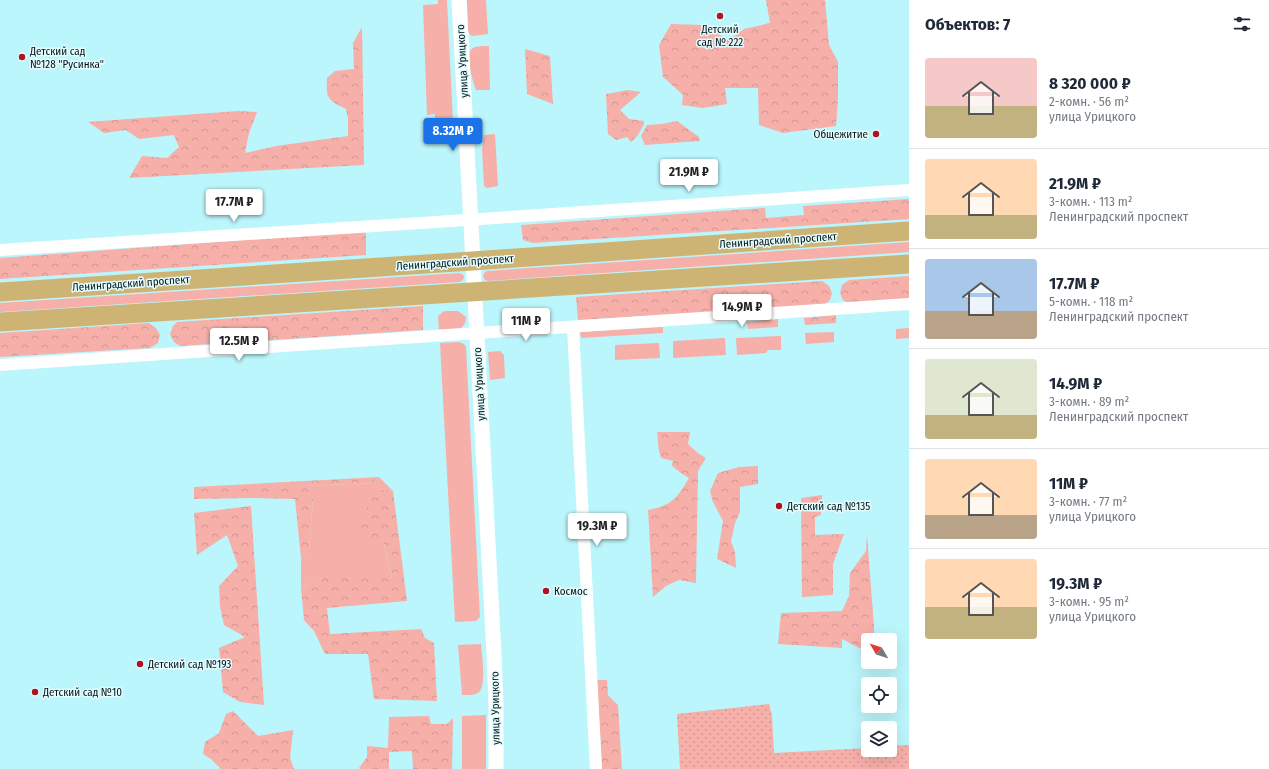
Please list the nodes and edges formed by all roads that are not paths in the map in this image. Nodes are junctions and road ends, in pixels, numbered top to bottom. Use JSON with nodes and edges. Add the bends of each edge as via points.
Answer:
{"nodes":[{"id":1,"x":459,"y":0,"type":"edge"},
{"id":2,"x":909,"y":190,"type":"edge"},
{"id":3,"x":470,"y":220,"type":"junction"},
{"id":4,"x":909,"y":231,"type":"edge"},
{"id":5,"x":0,"y":250,"type":"edge"},
{"id":6,"x":472,"y":261,"type":"junction"},
{"id":7,"x":909,"y":264,"type":"edge"},
{"id":8,"x":0,"y":292,"type":"edge"},
{"id":9,"x":474,"y":292,"type":"junction"},
{"id":10,"x":909,"y":304,"type":"edge"},
{"id":11,"x":0,"y":322,"type":"edge"},
{"id":12,"x":573,"y":327,"type":"junction"},
{"id":13,"x":476,"y":333,"type":"junction"},
{"id":14,"x":0,"y":365,"type":"edge"},
{"id":15,"x":496,"y":769,"type":"edge"},
{"id":16,"x":596,"y":769,"type":"edge"}],
"edges":[{"from":1,"to":3,"type":"street","name":"улица Урицкого"},
{"from":2,"to":3,"type":"street"},
{"from":3,"to":5,"type":"street"},
{"from":3,"to":6,"type":"street","name":"улица Урицкого"},
{"from":4,"to":6,"type":"main road","name":"Ленинградский проспект"},
{"from":6,"to":8,"type":"main road","name":"Ленинградский проспект"},
{"from":6,"to":9,"type":"street","name":"улица Урицкого"},
{"from":7,"to":9,"type":"main road"},
{"from":9,"to":11,"type":"main road"},
{"from":9,"to":13,"type":"street","name":"улица Урицкого"},
{"from":10,"to":12,"type":"street"},
{"from":12,"to":13,"type":"street"},
{"from":12,"to":16,"type":"street"},
{"from":13,"to":14,"type":"street"},
{"from":13,"to":15,"type":"street","name":"улица Урицкого","via":[[494,654]]}]}
